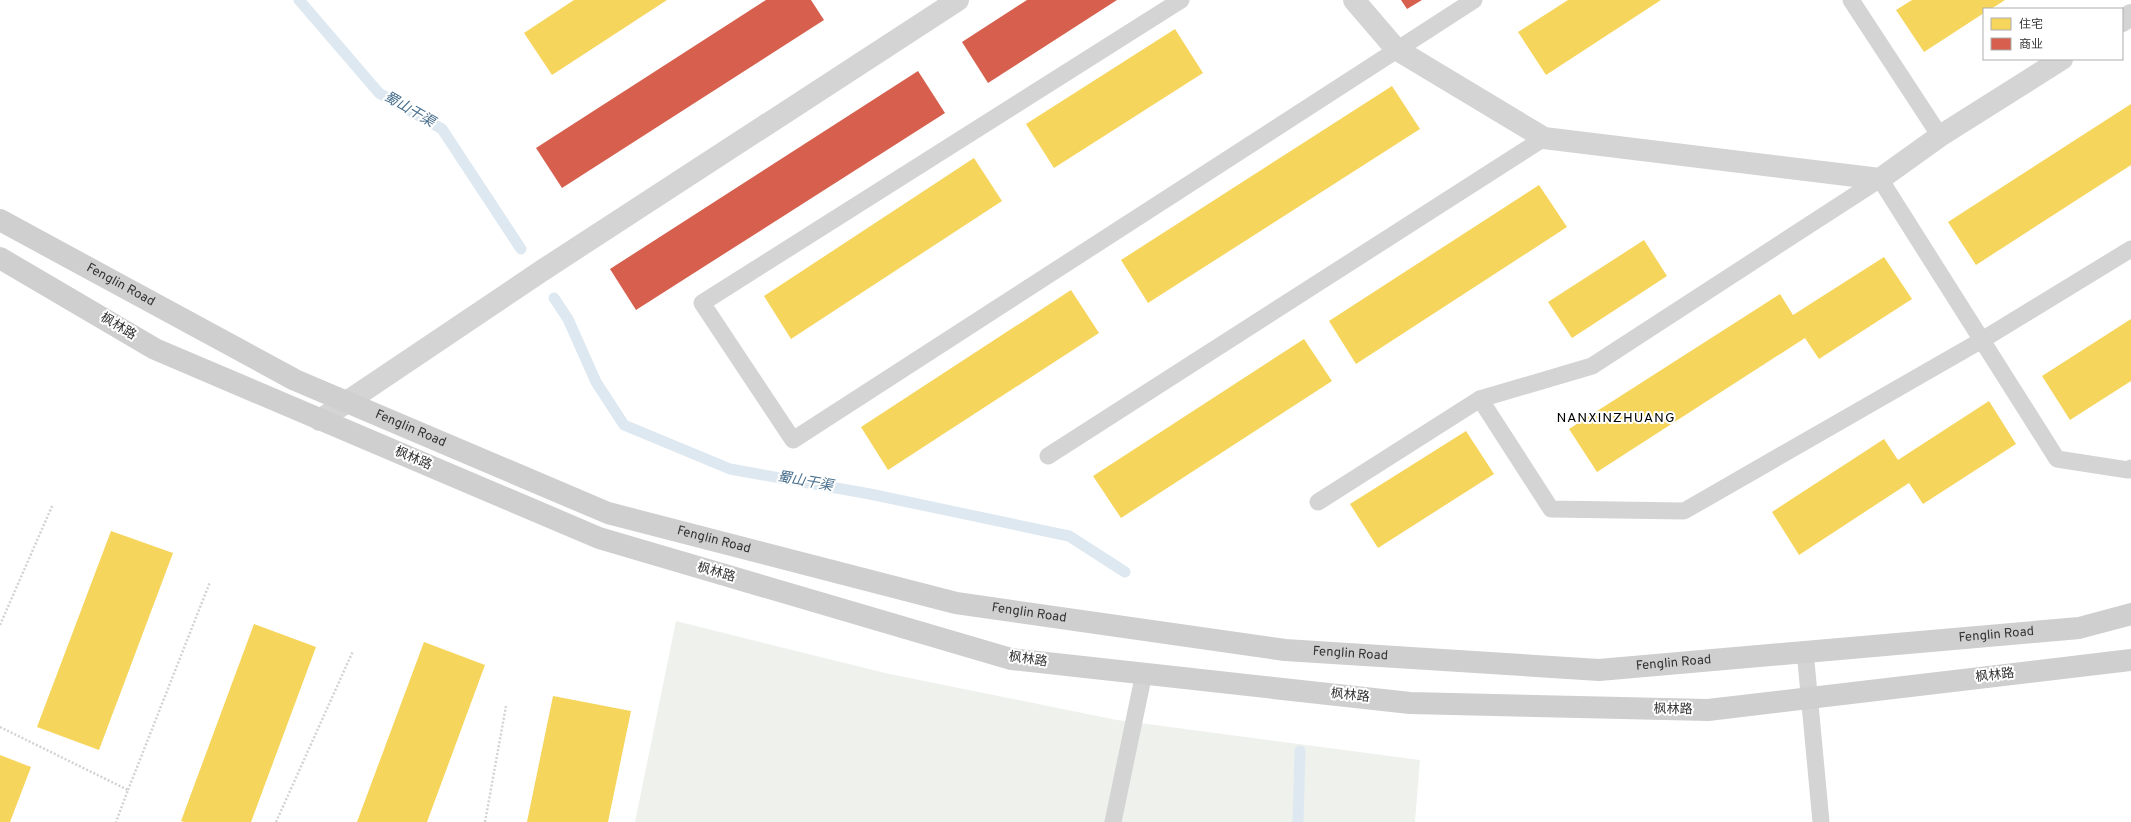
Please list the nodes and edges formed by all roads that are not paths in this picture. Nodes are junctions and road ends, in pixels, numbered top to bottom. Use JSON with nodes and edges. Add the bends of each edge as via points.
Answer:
{"nodes":[{"id":1,"x":958,"y":0,"type":"edge"},
{"id":2,"x":1181,"y":0,"type":"edge"},
{"id":3,"x":1354,"y":0,"type":"edge"},
{"id":4,"x":1474,"y":0,"type":"edge"},
{"id":5,"x":1851,"y":0,"type":"edge"},
{"id":6,"x":1396,"y":49,"type":"junction"},
{"id":7,"x":2060,"y":60,"type":"edge"},
{"id":8,"x":1940,"y":136,"type":"junction"},
{"id":9,"x":1544,"y":138,"type":"junction"},
{"id":10,"x":1880,"y":179,"type":"junction"},
{"id":11,"x":0,"y":220,"type":"edge"},
{"id":12,"x":2131,"y":249,"type":"edge"},
{"id":13,"x":0,"y":258,"type":"edge"},
{"id":14,"x":1982,"y":340,"type":"junction"},
{"id":15,"x":1480,"y":399,"type":"junction"},
{"id":16,"x":346,"y":402,"type":"junction"},
{"id":17,"x":320,"y":420,"type":"junction"},
{"id":18,"x":1048,"y":456,"type":"dead end"},
{"id":19,"x":2131,"y":468,"type":"edge"},
{"id":20,"x":1318,"y":502,"type":"dead end"},
{"id":21,"x":2131,"y":614,"type":"edge"},
{"id":22,"x":1806,"y":651,"type":"junction"},
{"id":23,"x":2131,"y":660,"type":"edge"},
{"id":24,"x":1144,"y":673,"type":"junction"},
{"id":25,"x":1811,"y":698,"type":"junction"},
{"id":26,"x":1113,"y":822,"type":"edge"},
{"id":27,"x":1821,"y":822,"type":"edge"}],
"edges":[{"from":1,"to":16,"type":"street","via":[[543,270]]},
{"from":2,"to":6,"type":"lane","via":[[702,303],[792,440]]},
{"from":3,"to":6,"type":"street"},
{"from":4,"to":6,"type":"lane"},
{"from":5,"to":8,"type":"lane"},
{"from":6,"to":9,"type":"street"},
{"from":7,"to":8,"type":"street"},
{"from":8,"to":10,"type":"street"},
{"from":9,"to":10,"type":"street"},
{"from":9,"to":18,"type":"lane"},
{"from":10,"to":14,"type":"lane"},
{"from":10,"to":15,"type":"lane","via":[[1592,366]]},
{"from":11,"to":16,"type":"main road","name":"Fenglin Road","via":[[295,380]]},
{"from":12,"to":14,"type":"lane"},
{"from":13,"to":17,"type":"main road","name":"枫林路","via":[[154,349]]},
{"from":14,"to":15,"type":"lane","via":[[1684,511],[1551,509]]},
{"from":14,"to":19,"type":"lane","via":[[2057,459],[2128,470]]},
{"from":15,"to":20,"type":"lane"},
{"from":16,"to":17,"type":"street"},
{"from":16,"to":22,"type":"main road","name":"Fenglin Road","via":[[608,513],[956,603],[1284,650],[1599,670]]},
{"from":17,"to":24,"type":"main road","name":"枫林路","via":[[599,538],[1011,659]]},
{"from":21,"to":22,"type":"main road","name":"Fenglin Road","via":[[2079,628]]},
{"from":22,"to":25,"type":"lane"},
{"from":23,"to":25,"type":"main road","name":"枫林路"},
{"from":24,"to":25,"type":"main road","name":"枫林路","via":[[1410,703],[1708,710]]},
{"from":24,"to":26,"type":"lane"},
{"from":25,"to":27,"type":"lane"}]}
